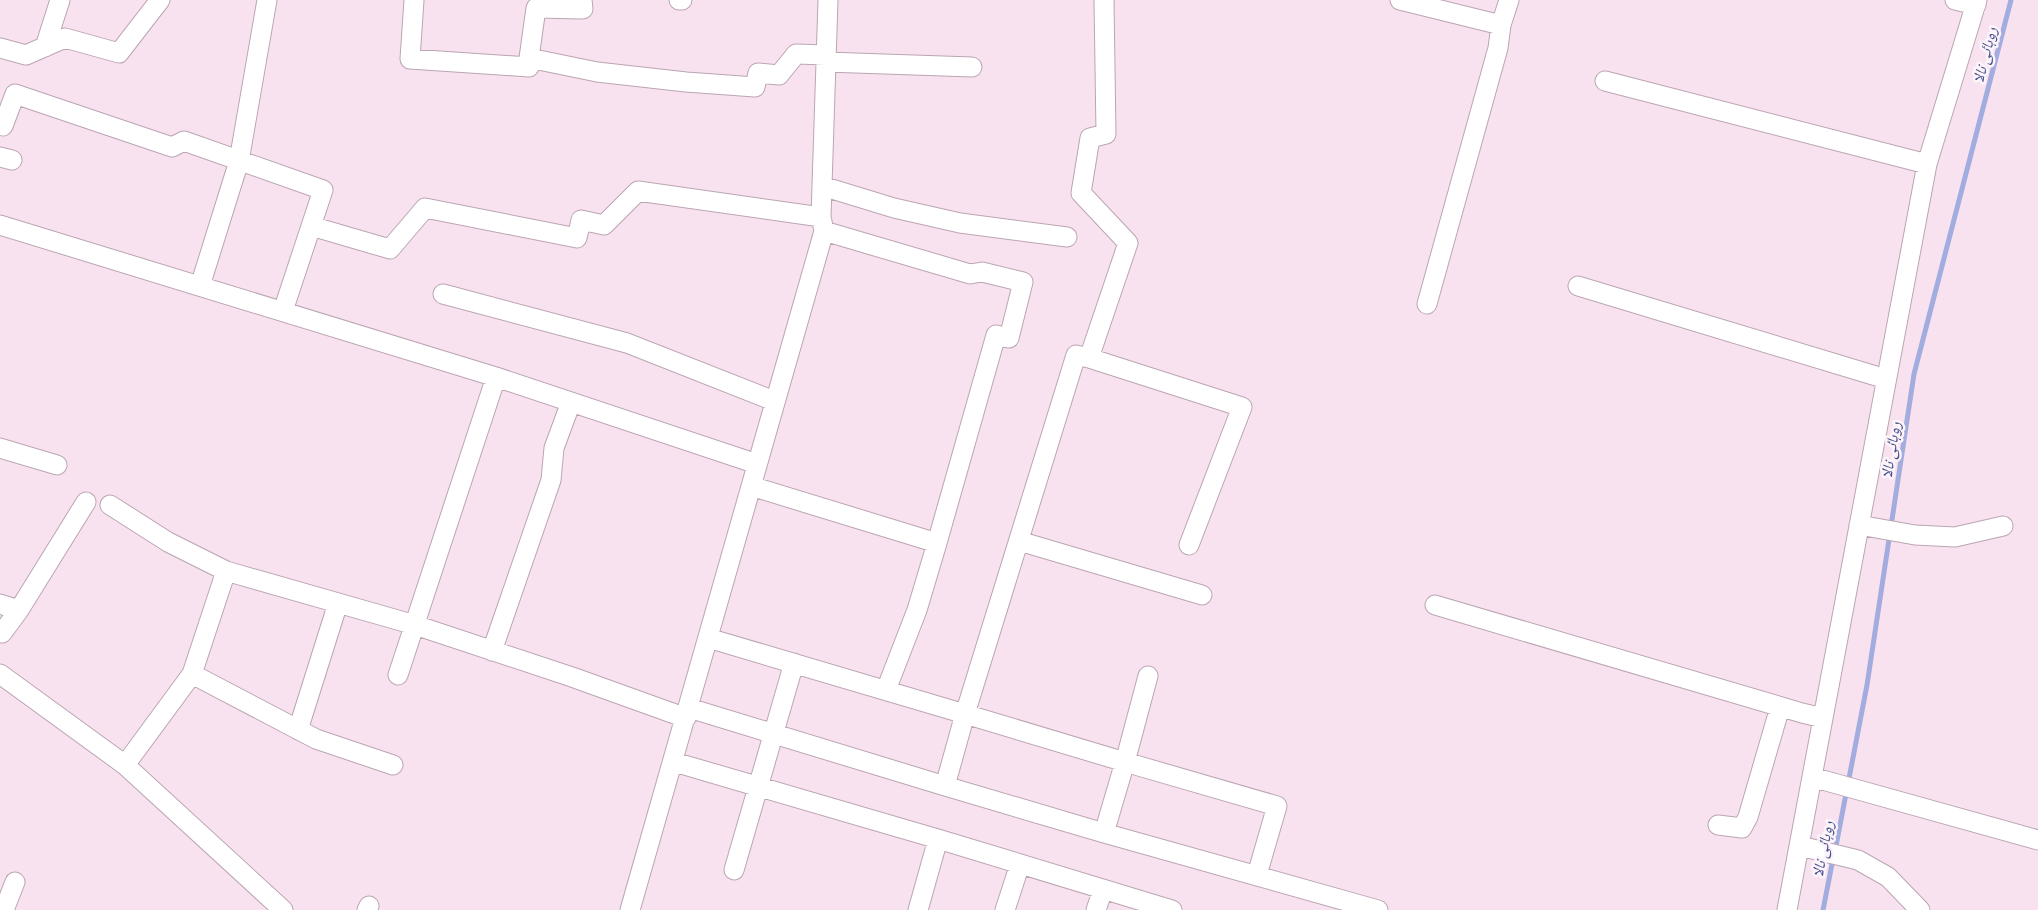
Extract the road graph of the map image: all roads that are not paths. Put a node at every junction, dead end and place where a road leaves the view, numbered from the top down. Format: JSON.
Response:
{"nodes":[{"id":1,"x":60,"y":0,"type":"edge"},
{"id":2,"x":160,"y":0,"type":"edge"},
{"id":3,"x":267,"y":0,"type":"edge"},
{"id":4,"x":414,"y":0,"type":"edge"},
{"id":5,"x":582,"y":0,"type":"edge"},
{"id":6,"x":828,"y":0,"type":"edge"},
{"id":7,"x":1104,"y":0,"type":"edge"},
{"id":8,"x":1400,"y":0,"type":"edge"},
{"id":9,"x":1509,"y":0,"type":"edge"},
{"id":10,"x":1956,"y":0,"type":"edge"},
{"id":11,"x":1977,"y":3,"type":"edge"},
{"id":12,"x":1501,"y":25,"type":"junction"},
{"id":13,"x":45,"y":47,"type":"junction"},
{"id":14,"x":2,"y":49,"type":"edge"},
{"id":15,"x":529,"y":58,"type":"junction"},
{"id":16,"x":826,"y":58,"type":"junction"},
{"id":17,"x":972,"y":67,"type":"dead end"},
{"id":18,"x":1605,"y":81,"type":"dead end"},
{"id":19,"x":3,"y":126,"type":"dead end"},
{"id":20,"x":239,"y":160,"type":"junction"},
{"id":21,"x":1927,"y":164,"type":"junction"},
{"id":22,"x":822,"y":186,"type":"junction"},
{"id":23,"x":823,"y":224,"type":"junction"},
{"id":24,"x":0,"y":225,"type":"edge"},
{"id":25,"x":311,"y":226,"type":"junction"},
{"id":26,"x":1067,"y":237,"type":"dead end"},
{"id":27,"x":200,"y":286,"type":"junction"},
{"id":28,"x":1578,"y":286,"type":"dead end"},
{"id":29,"x":443,"y":294,"type":"dead end"},
{"id":30,"x":1427,"y":304,"type":"dead end"},
{"id":31,"x":283,"y":312,"type":"junction"},
{"id":32,"x":1089,"y":358,"type":"junction"},
{"id":33,"x":496,"y":377,"type":"junction"},
{"id":34,"x":1886,"y":379,"type":"junction"},
{"id":35,"x":774,"y":401,"type":"junction"},
{"id":36,"x":570,"y":402,"type":"junction"},
{"id":37,"x":0,"y":448,"type":"edge"},
{"id":38,"x":757,"y":464,"type":"junction"},
{"id":39,"x":57,"y":465,"type":"dead end"},
{"id":40,"x":751,"y":486,"type":"junction"},
{"id":41,"x":86,"y":502,"type":"dead end"},
{"id":42,"x":110,"y":505,"type":"dead end"},
{"id":43,"x":1864,"y":526,"type":"junction"},
{"id":44,"x":2003,"y":526,"type":"dead end"},
{"id":45,"x":1019,"y":541,"type":"junction"},
{"id":46,"x":937,"y":543,"type":"junction"},
{"id":47,"x":1190,"y":545,"type":"dead end"},
{"id":48,"x":226,"y":571,"type":"junction"},
{"id":49,"x":1202,"y":596,"type":"dead end"},
{"id":50,"x":338,"y":603,"type":"junction"},
{"id":51,"x":0,"y":604,"type":"edge"},
{"id":52,"x":1435,"y":604,"type":"dead end"},
{"id":53,"x":19,"y":610,"type":"junction"},
{"id":54,"x":414,"y":625,"type":"junction"},
{"id":55,"x":0,"y":632,"type":"edge"},
{"id":56,"x":708,"y":638,"type":"junction"},
{"id":57,"x":492,"y":651,"type":"junction"},
{"id":58,"x":794,"y":663,"type":"junction"},
{"id":59,"x":0,"y":674,"type":"edge"},
{"id":60,"x":192,"y":674,"type":"junction"},
{"id":61,"x":398,"y":675,"type":"dead end"},
{"id":62,"x":1148,"y":676,"type":"dead end"},
{"id":63,"x":886,"y":690,"type":"junction"},
{"id":64,"x":1780,"y":707,"type":"junction"},
{"id":65,"x":688,"y":713,"type":"junction"},
{"id":66,"x":965,"y":714,"type":"junction"},
{"id":67,"x":1823,"y":718,"type":"junction"},
{"id":68,"x":298,"y":730,"type":"junction"},
{"id":69,"x":773,"y":734,"type":"junction"},
{"id":70,"x":674,"y":762,"type":"junction"},
{"id":71,"x":1124,"y":762,"type":"junction"},
{"id":72,"x":125,"y":765,"type":"junction"},
{"id":73,"x":393,"y":765,"type":"dead end"},
{"id":74,"x":1816,"y":778,"type":"junction"},
{"id":75,"x":758,"y":786,"type":"junction"},
{"id":76,"x":945,"y":786,"type":"junction"},
{"id":77,"x":1718,"y":825,"type":"dead end"},
{"id":78,"x":1104,"y":833,"type":"junction"},
{"id":79,"x":938,"y":839,"type":"junction"},
{"id":80,"x":2038,"y":840,"type":"edge"},
{"id":81,"x":1808,"y":847,"type":"junction"},
{"id":82,"x":1020,"y":864,"type":"junction"},
{"id":83,"x":734,"y":870,"type":"dead end"},
{"id":84,"x":1257,"y":875,"type":"junction"},
{"id":85,"x":16,"y":882,"type":"dead end"},
{"id":86,"x":1103,"y":889,"type":"junction"},
{"id":87,"x":1329,"y":903,"type":"edge"},
{"id":88,"x":4,"y":910,"type":"edge"},
{"id":89,"x":283,"y":910,"type":"edge"},
{"id":90,"x":630,"y":910,"type":"edge"},
{"id":91,"x":918,"y":910,"type":"edge"},
{"id":92,"x":1005,"y":910,"type":"edge"},
{"id":93,"x":1096,"y":910,"type":"edge"},
{"id":94,"x":1172,"y":910,"type":"edge"},
{"id":95,"x":1378,"y":910,"type":"edge"},
{"id":96,"x":1787,"y":910,"type":"edge"},
{"id":97,"x":1920,"y":910,"type":"edge"}],
"edges":[{"from":1,"to":13,"type":"street"},
{"from":2,"to":13,"type":"street"},
{"from":3,"to":20,"type":"street"},
{"from":4,"to":15,"type":"street"},
{"from":5,"to":15,"type":"street"},
{"from":6,"to":16,"type":"street"},
{"from":7,"to":32,"type":"street"},
{"from":8,"to":12,"type":"street"},
{"from":9,"to":12,"type":"street"},
{"from":10,"to":11,"type":"street"},
{"from":11,"to":21,"type":"street"},
{"from":12,"to":30,"type":"street"},
{"from":13,"to":14,"type":"street"},
{"from":15,"to":16,"type":"street"},
{"from":16,"to":17,"type":"street"},
{"from":16,"to":22,"type":"street"},
{"from":18,"to":21,"type":"street"},
{"from":19,"to":20,"type":"street"},
{"from":20,"to":25,"type":"street"},
{"from":20,"to":27,"type":"street"},
{"from":21,"to":34,"type":"street"},
{"from":22,"to":23,"type":"street"},
{"from":22,"to":26,"type":"street"},
{"from":23,"to":25,"type":"street"},
{"from":23,"to":35,"type":"street"},
{"from":23,"to":46,"type":"street"},
{"from":24,"to":27,"type":"street"},
{"from":25,"to":31,"type":"street"},
{"from":27,"to":31,"type":"street"},
{"from":28,"to":34,"type":"street"},
{"from":29,"to":35,"type":"street"},
{"from":31,"to":33,"type":"street"},
{"from":32,"to":45,"type":"street"},
{"from":32,"to":47,"type":"street"},
{"from":33,"to":36,"type":"street"},
{"from":33,"to":54,"type":"street"},
{"from":34,"to":43,"type":"street"},
{"from":35,"to":38,"type":"street"},
{"from":36,"to":38,"type":"street"},
{"from":36,"to":57,"type":"street"},
{"from":37,"to":39,"type":"street"},
{"from":38,"to":40,"type":"street"},
{"from":40,"to":46,"type":"street"},
{"from":40,"to":56,"type":"street"},
{"from":41,"to":53,"type":"street"},
{"from":42,"to":48,"type":"street"},
{"from":43,"to":44,"type":"street"},
{"from":43,"to":67,"type":"street"},
{"from":45,"to":49,"type":"street"},
{"from":45,"to":66,"type":"street"},
{"from":46,"to":63,"type":"street"},
{"from":48,"to":50,"type":"street"},
{"from":48,"to":60,"type":"street"},
{"from":50,"to":54,"type":"street"},
{"from":50,"to":68,"type":"street"},
{"from":51,"to":53,"type":"street"},
{"from":52,"to":64,"type":"street"},
{"from":53,"to":55,"type":"street"},
{"from":54,"to":57,"type":"street"},
{"from":54,"to":61,"type":"street"},
{"from":56,"to":58,"type":"street"},
{"from":56,"to":65,"type":"street"},
{"from":57,"to":65,"type":"street"},
{"from":58,"to":63,"type":"street"},
{"from":58,"to":69,"type":"street"},
{"from":59,"to":72,"type":"street"},
{"from":60,"to":68,"type":"street"},
{"from":60,"to":72,"type":"street"},
{"from":62,"to":71,"type":"street"},
{"from":63,"to":66,"type":"street"},
{"from":64,"to":67,"type":"street"},
{"from":64,"to":77,"type":"street"},
{"from":65,"to":69,"type":"street"},
{"from":65,"to":70,"type":"street"},
{"from":66,"to":71,"type":"street"},
{"from":66,"to":76,"type":"street"},
{"from":67,"to":74,"type":"street"},
{"from":68,"to":73,"type":"street"},
{"from":69,"to":75,"type":"street"},
{"from":69,"to":76,"type":"street"},
{"from":70,"to":75,"type":"street"},
{"from":70,"to":90,"type":"street"},
{"from":71,"to":78,"type":"street"},
{"from":71,"to":84,"type":"street"},
{"from":72,"to":89,"type":"street"},
{"from":74,"to":80,"type":"street"},
{"from":74,"to":81,"type":"street"},
{"from":75,"to":79,"type":"street"},
{"from":75,"to":83,"type":"street"},
{"from":76,"to":78,"type":"street"},
{"from":78,"to":84,"type":"street"},
{"from":79,"to":82,"type":"street"},
{"from":79,"to":91,"type":"street"},
{"from":81,"to":96,"type":"street"},
{"from":81,"to":97,"type":"street"},
{"from":82,"to":86,"type":"street"},
{"from":82,"to":92,"type":"street"},
{"from":84,"to":87,"type":"street"},
{"from":85,"to":88,"type":"street"},
{"from":86,"to":93,"type":"street"},
{"from":86,"to":94,"type":"street"},
{"from":87,"to":95,"type":"street"}]}
